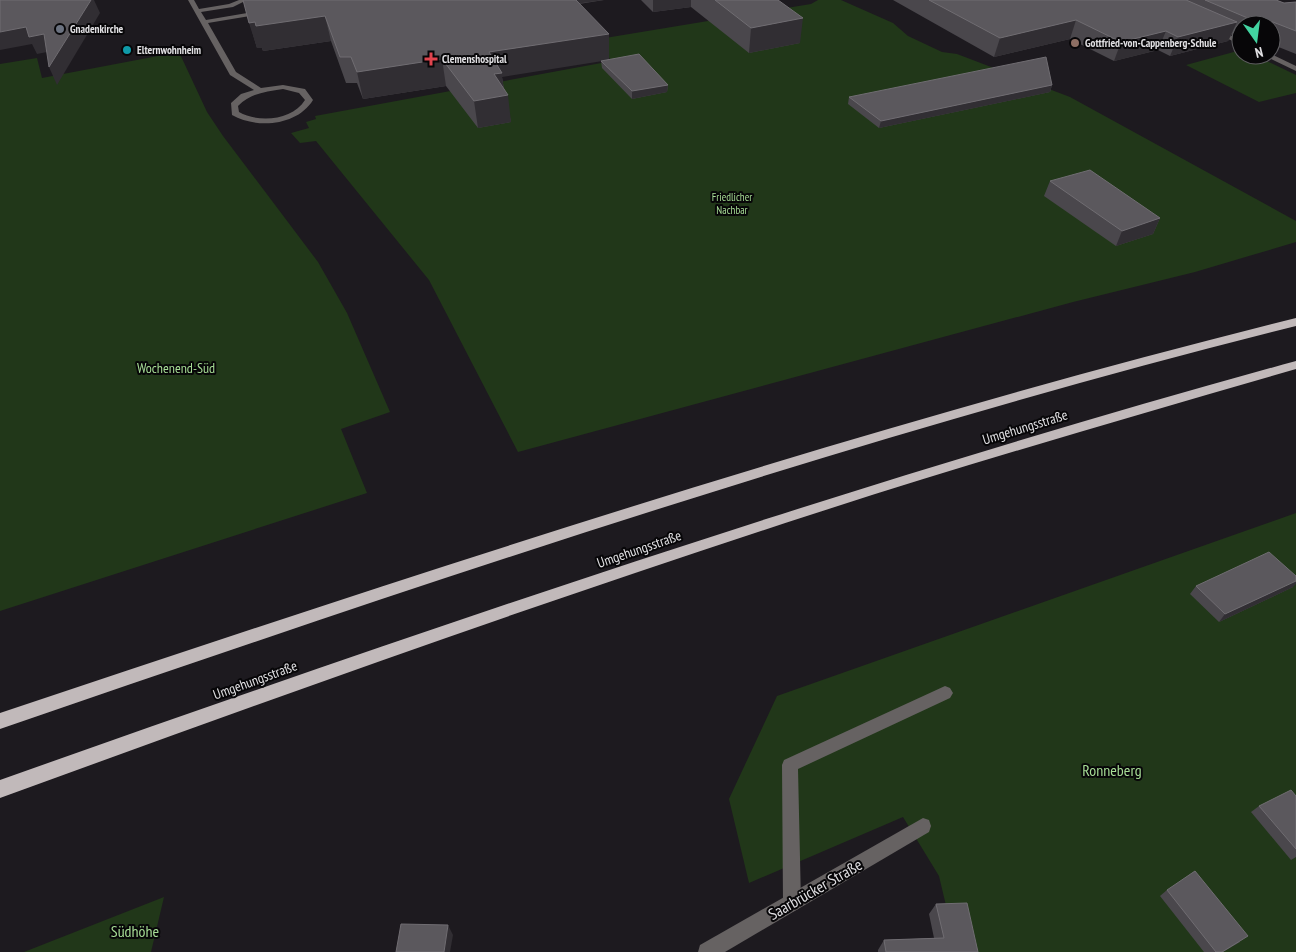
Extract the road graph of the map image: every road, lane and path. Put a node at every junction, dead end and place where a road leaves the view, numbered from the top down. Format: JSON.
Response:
{"nodes":[{"id":1,"x":191,"y":0,"type":"edge"},
{"id":2,"x":244,"y":0,"type":"edge"},
{"id":3,"x":284,"y":0,"type":"edge"},
{"id":4,"x":197,"y":11,"type":"junction"},
{"id":5,"x":203,"y":22,"type":"junction"},
{"id":6,"x":1208,"y":27,"type":"edge"},
{"id":7,"x":1231,"y":38,"type":"edge"},
{"id":8,"x":1281,"y":62,"type":"edge"},
{"id":9,"x":1296,"y":69,"type":"edge"},
{"id":10,"x":260,"y":90,"type":"junction"},
{"id":11,"x":1296,"y":322,"type":"edge"},
{"id":12,"x":1296,"y":366,"type":"edge"},
{"id":13,"x":945,"y":693,"type":"dead end"},
{"id":14,"x":0,"y":721,"type":"edge"},
{"id":15,"x":0,"y":789,"type":"edge"},
{"id":16,"x":923,"y":826,"type":"dead end"},
{"id":17,"x":792,"y":903,"type":"junction"},
{"id":18,"x":707,"y":952,"type":"edge"}],
"edges":[{"from":1,"to":4,"type":"street"},
{"from":2,"to":4,"type":"street"},
{"from":3,"to":5,"type":"street"},
{"from":4,"to":5,"type":"street"},
{"from":5,"to":10,"type":"street"},
{"from":6,"to":7,"type":"street"},
{"from":8,"to":9,"type":"street"},
{"from":10,"to":10,"type":"street"},
{"from":11,"to":14,"type":"highway"},
{"from":12,"to":15,"type":"highway","name":"Umgehungsstraße"},
{"from":13,"to":17,"type":"street"},
{"from":16,"to":17,"type":"street","name":"Saarbrücker Straße"},
{"from":17,"to":18,"type":"street","name":"Saarbrücker Straße"}]}
